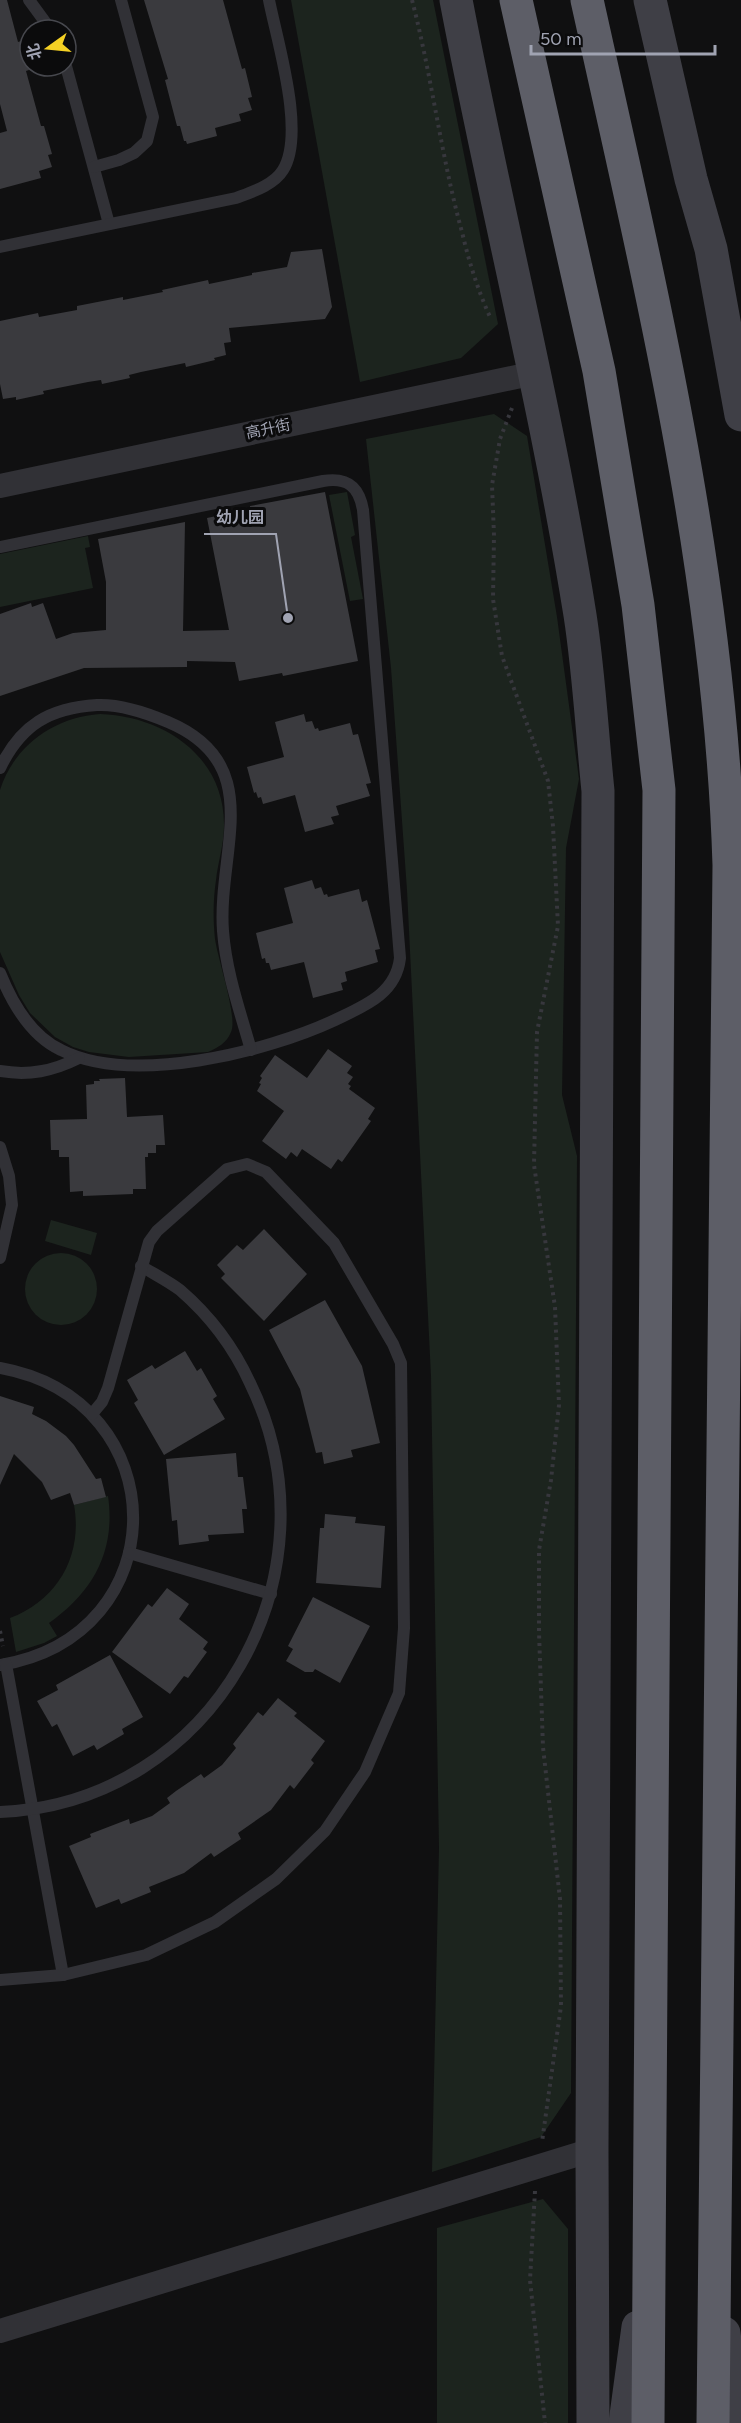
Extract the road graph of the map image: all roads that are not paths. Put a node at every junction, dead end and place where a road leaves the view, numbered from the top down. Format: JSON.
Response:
{"nodes":[{"id":1,"x":29,"y":0,"type":"edge"},
{"id":2,"x":121,"y":0,"type":"edge"},
{"id":3,"x":269,"y":0,"type":"edge"},
{"id":4,"x":456,"y":0,"type":"edge"},
{"id":5,"x":587,"y":0,"type":"edge"},
{"id":6,"x":650,"y":0,"type":"edge"},
{"id":7,"x":516,"y":1,"type":"edge"},
{"id":8,"x":42,"y":18,"type":"edge"},
{"id":9,"x":69,"y":78,"type":"edge"},
{"id":10,"x":94,"y":167,"type":"junction"},
{"id":11,"x":109,"y":224,"type":"junction"},
{"id":12,"x":0,"y":247,"type":"edge"},
{"id":13,"x":525,"y":375,"type":"junction"},
{"id":14,"x":741,"y":415,"type":"edge"},
{"id":15,"x":0,"y":486,"type":"edge"},
{"id":16,"x":0,"y":547,"type":"edge"},
{"id":17,"x":0,"y":768,"type":"edge"},
{"id":18,"x":741,"y":775,"type":"edge"},
{"id":19,"x":729,"y":865,"type":"junction"},
{"id":20,"x":0,"y":973,"type":"edge"},
{"id":21,"x":251,"y":1050,"type":"junction"},
{"id":22,"x":79,"y":1058,"type":"junction"},
{"id":23,"x":0,"y":1071,"type":"edge"},
{"id":24,"x":0,"y":1147,"type":"edge"},
{"id":25,"x":4,"y":1220,"type":"edge"},
{"id":26,"x":0,"y":1258,"type":"edge"},
{"id":27,"x":141,"y":1266,"type":"junction"},
{"id":28,"x":0,"y":1368,"type":"edge"},
{"id":29,"x":92,"y":1414,"type":"junction"},
{"id":30,"x":129,"y":1553,"type":"junction"},
{"id":31,"x":271,"y":1594,"type":"junction"},
{"id":32,"x":3,"y":1665,"type":"edge"},
{"id":33,"x":34,"y":1809,"type":"junction"},
{"id":34,"x":0,"y":1812,"type":"edge"},
{"id":35,"x":63,"y":1975,"type":"junction"},
{"id":36,"x":0,"y":1980,"type":"edge"},
{"id":37,"x":592,"y":2150,"type":"junction"},
{"id":38,"x":647,"y":2250,"type":"junction"},
{"id":39,"x":714,"y":2252,"type":"junction"},
{"id":40,"x":0,"y":2331,"type":"edge"},
{"id":41,"x":593,"y":2423,"type":"edge"},
{"id":42,"x":625,"y":2423,"type":"edge"},
{"id":43,"x":648,"y":2423,"type":"edge"},
{"id":44,"x":713,"y":2423,"type":"edge"},
{"id":45,"x":736,"y":2423,"type":"edge"}],
"edges":[{"from":1,"to":8,"type":"lane"},
{"from":2,"to":10,"type":"lane"},
{"from":3,"to":11,"type":"lane"},
{"from":4,"to":13,"type":"street"},
{"from":5,"to":19,"type":"highway"},
{"from":6,"to":14,"type":"street"},
{"from":7,"to":38,"type":"highway"},
{"from":9,"to":10,"type":"lane"},
{"from":10,"to":11,"type":"lane"},
{"from":11,"to":12,"type":"lane"},
{"from":13,"to":15,"type":"street","name":"高升街"},
{"from":13,"to":37,"type":"street"},
{"from":16,"to":21,"type":"lane"},
{"from":17,"to":21,"type":"lane"},
{"from":18,"to":19,"type":"street"},
{"from":19,"to":39,"type":"highway"},
{"from":20,"to":22,"type":"lane"},
{"from":21,"to":22,"type":"lane"},
{"from":22,"to":23,"type":"lane"},
{"from":24,"to":25,"type":"lane"},
{"from":25,"to":26,"type":"lane"},
{"from":27,"to":29,"type":"lane"},
{"from":27,"to":31,"type":"lane"},
{"from":27,"to":35,"type":"lane"},
{"from":28,"to":29,"type":"lane"},
{"from":29,"to":30,"type":"lane"},
{"from":30,"to":31,"type":"lane"},
{"from":30,"to":32,"type":"lane"},
{"from":31,"to":33,"type":"lane"},
{"from":32,"to":33,"type":"lane"},
{"from":33,"to":34,"type":"lane"},
{"from":33,"to":35,"type":"lane"},
{"from":35,"to":36,"type":"lane"},
{"from":37,"to":40,"type":"street"},
{"from":37,"to":41,"type":"street"},
{"from":38,"to":42,"type":"street"},
{"from":38,"to":43,"type":"highway"},
{"from":39,"to":44,"type":"highway"},
{"from":39,"to":45,"type":"street"}]}
